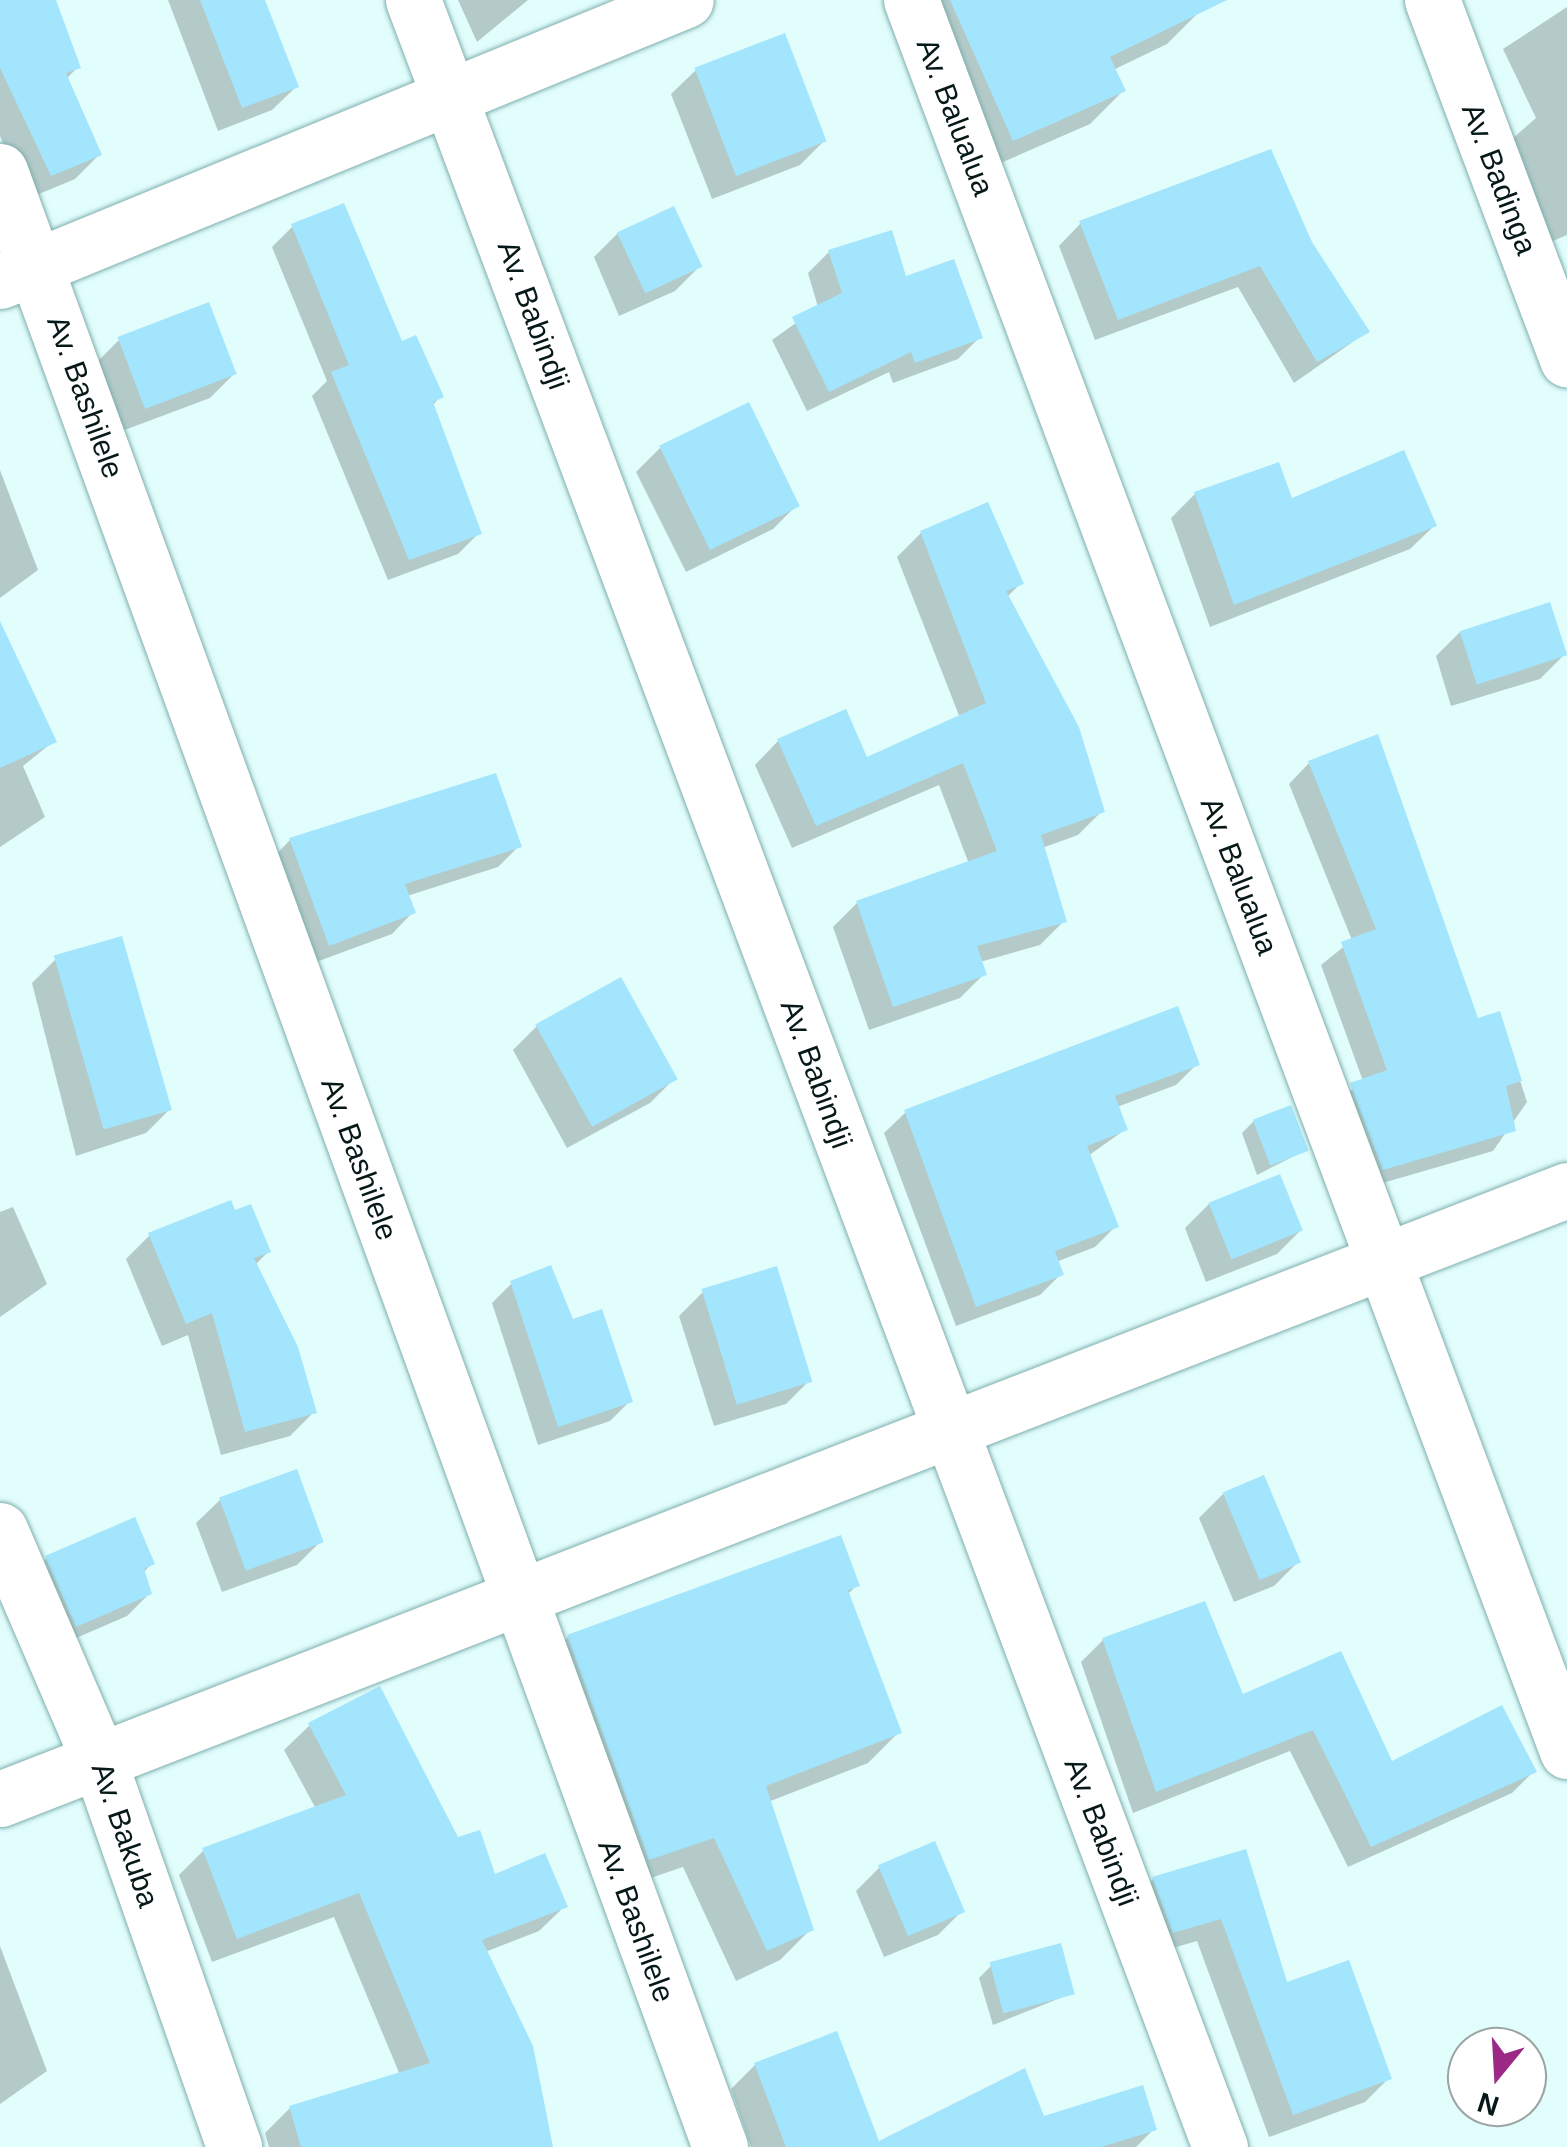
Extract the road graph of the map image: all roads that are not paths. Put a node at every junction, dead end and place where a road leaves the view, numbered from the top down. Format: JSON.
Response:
{"nodes":[{"id":1,"x":413,"y":0,"type":"edge"},
{"id":2,"x":686,"y":0,"type":"edge"},
{"id":3,"x":911,"y":0,"type":"edge"},
{"id":4,"x":1432,"y":0,"type":"edge"},
{"id":5,"x":451,"y":96,"type":"junction"},
{"id":6,"x":0,"y":171,"type":"edge"},
{"id":7,"x":19,"y":273,"type":"edge"},
{"id":8,"x":1567,"y":359,"type":"edge"},
{"id":9,"x":1567,"y":1190,"type":"edge"},
{"id":10,"x":1386,"y":1266,"type":"junction"},
{"id":11,"x":948,"y":1428,"type":"junction"},
{"id":12,"x":0,"y":1530,"type":"edge"},
{"id":13,"x":514,"y":1594,"type":"junction"},
{"id":14,"x":1567,"y":1752,"type":"edge"},
{"id":15,"x":98,"y":1758,"type":"junction"},
{"id":16,"x":0,"y":1798,"type":"edge"},
{"id":17,"x":234,"y":2147,"type":"edge"},
{"id":18,"x":720,"y":2147,"type":"edge"},
{"id":19,"x":1220,"y":2147,"type":"edge"}],
"edges":[{"from":1,"to":5,"type":"street","name":"Av. Babindji"},
{"from":2,"to":5,"type":"street"},
{"from":3,"to":10,"type":"street","name":"Av. Balualua"},
{"from":4,"to":8,"type":"street","name":"Av. Badinga"},
{"from":5,"to":7,"type":"street"},
{"from":5,"to":11,"type":"street","name":"Av. Babindji"},
{"from":6,"to":7,"type":"street","name":"Av. Bashilele"},
{"from":7,"to":13,"type":"street","name":"Av. Bashilele"},
{"from":9,"to":10,"type":"street"},
{"from":10,"to":11,"type":"street"},
{"from":10,"to":14,"type":"street","name":"Av. Balualua"},
{"from":11,"to":13,"type":"street"},
{"from":11,"to":19,"type":"street","name":"Av. Babindji"},
{"from":12,"to":15,"type":"street","name":"Av. Bakuba"},
{"from":13,"to":15,"type":"street"},
{"from":13,"to":18,"type":"street","name":"Av. Bashilele"},
{"from":15,"to":16,"type":"street"},
{"from":15,"to":17,"type":"street","name":"Av. Bakuba"}]}
